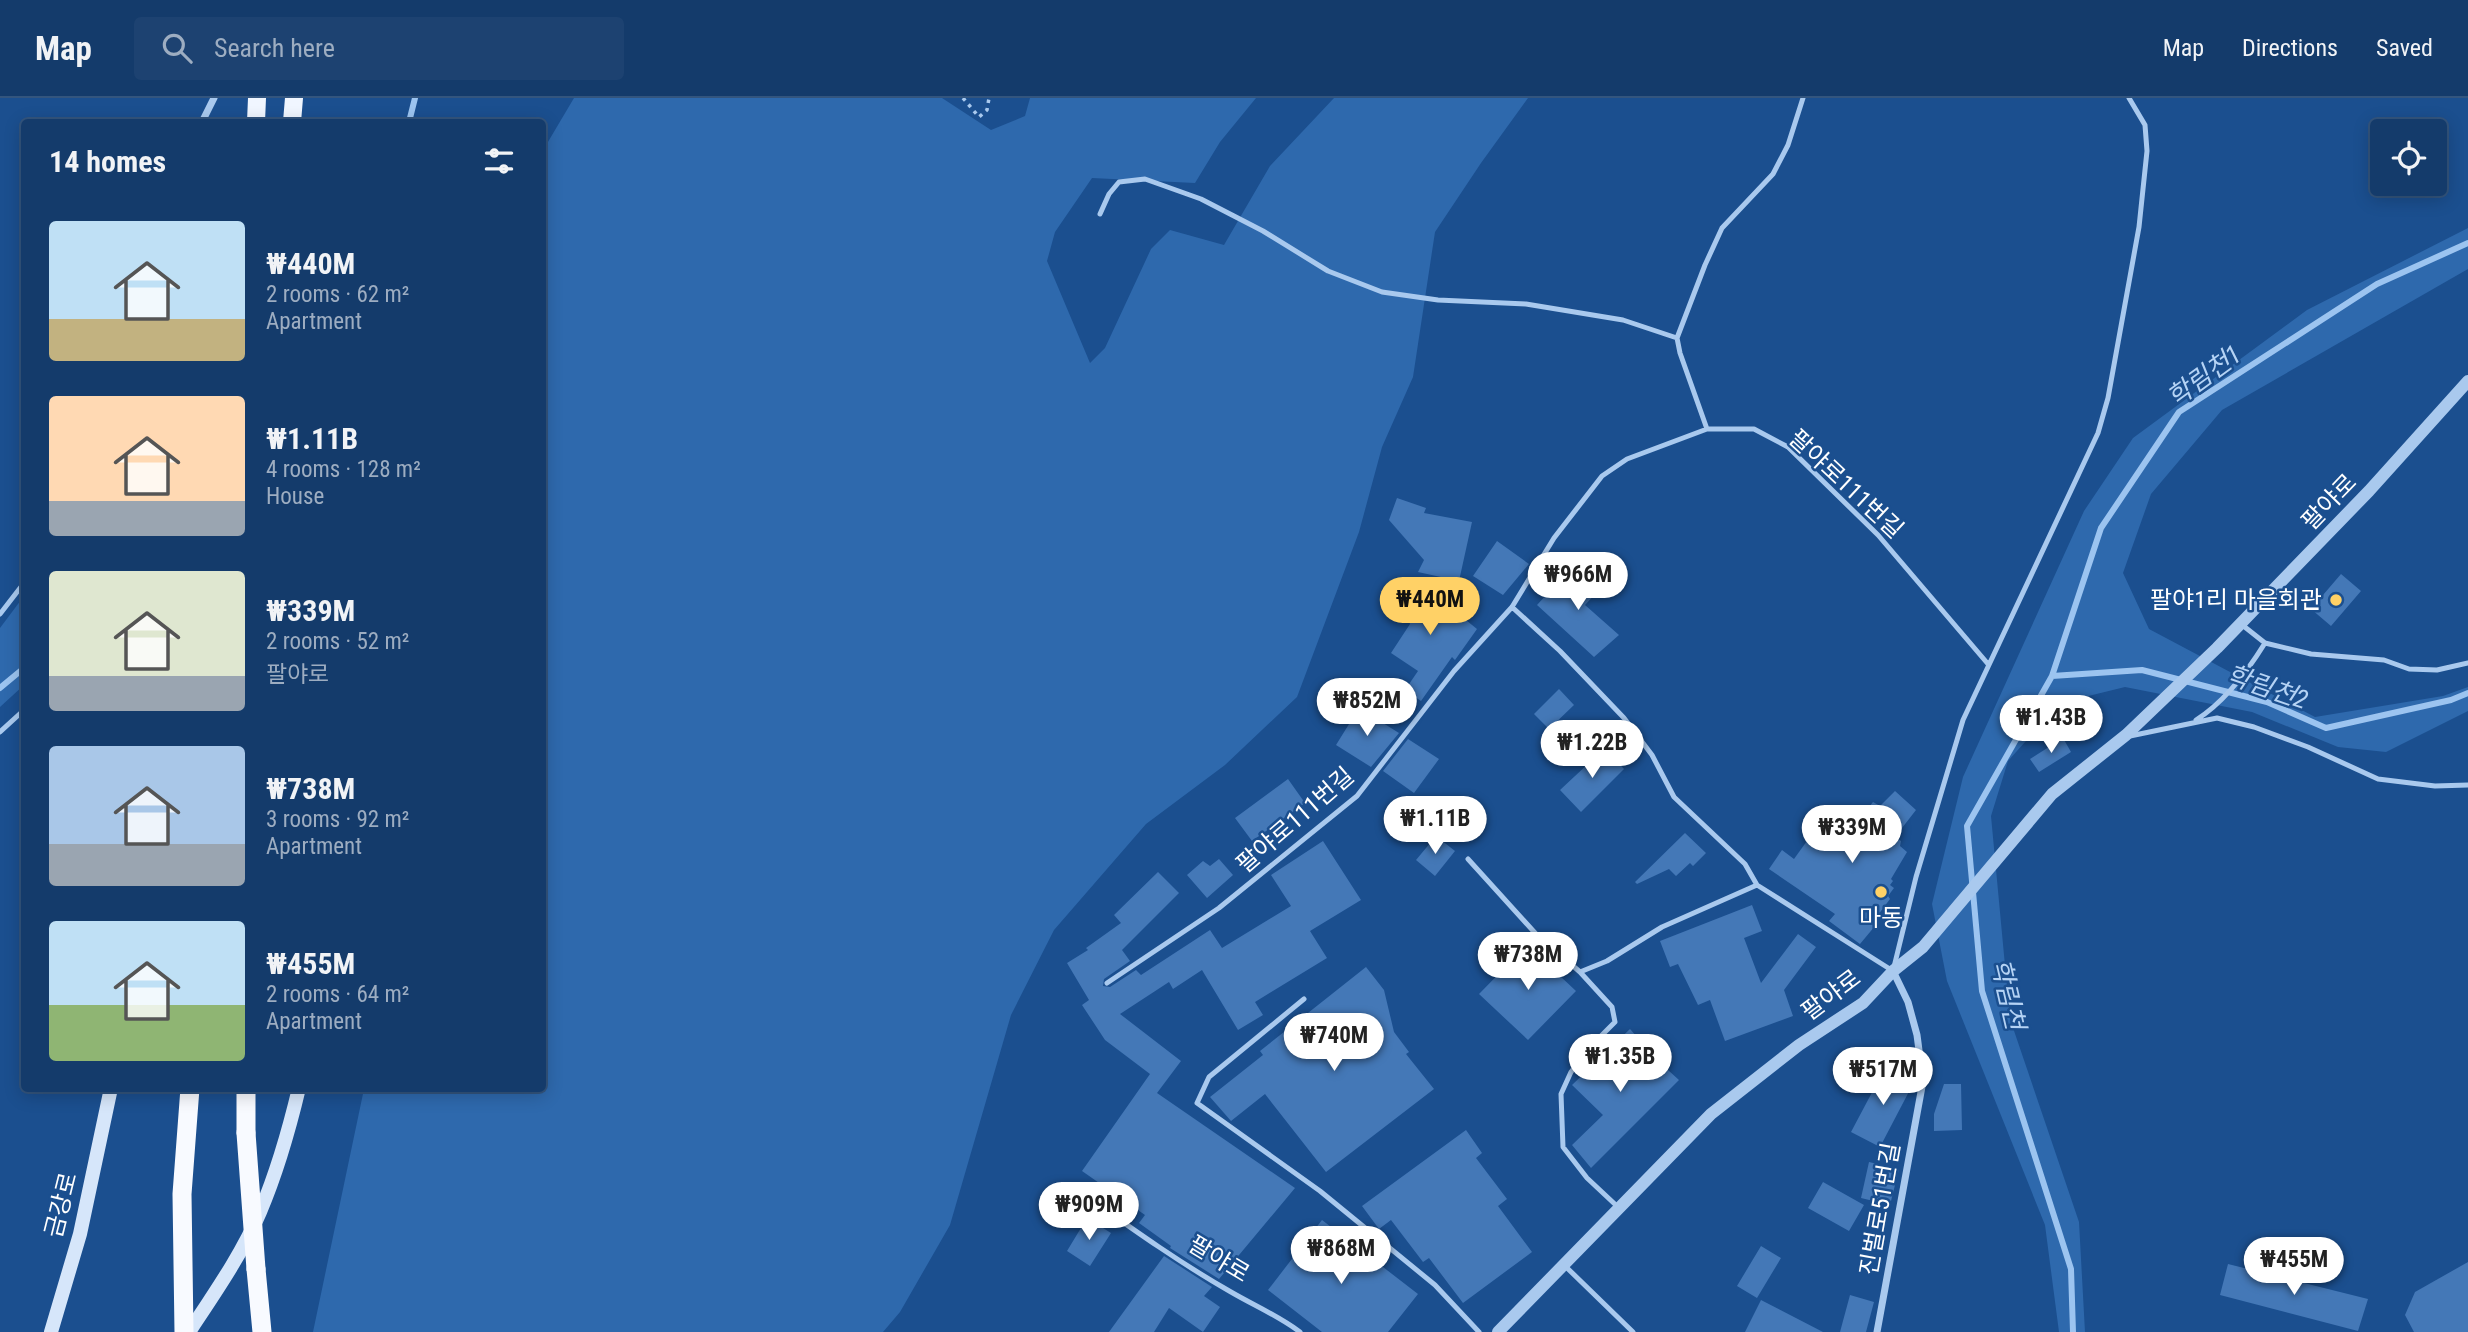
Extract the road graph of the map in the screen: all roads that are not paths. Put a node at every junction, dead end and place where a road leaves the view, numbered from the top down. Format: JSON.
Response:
{"nodes":[{"id":1,"x":214,"y":98,"type":"edge"},
{"id":2,"x":257,"y":98,"type":"edge"},
{"id":3,"x":294,"y":98,"type":"edge"},
{"id":4,"x":1803,"y":98,"type":"edge"},
{"id":5,"x":2129,"y":98,"type":"edge"},
{"id":6,"x":204,"y":119,"type":"edge"},
{"id":7,"x":256,"y":119,"type":"edge"},
{"id":8,"x":292,"y":119,"type":"edge"},
{"id":9,"x":1100,"y":214,"type":"dead end"},
{"id":10,"x":1677,"y":338,"type":"junction"},
{"id":11,"x":2468,"y":381,"type":"edge"},
{"id":12,"x":1707,"y":429,"type":"junction"},
{"id":13,"x":21,"y":587,"type":"edge"},
{"id":14,"x":1512,"y":607,"type":"junction"},
{"id":15,"x":0,"y":614,"type":"edge"},
{"id":16,"x":2241,"y":624,"type":"junction"},
{"id":17,"x":2265,"y":643,"type":"junction"},
{"id":18,"x":2468,"y":663,"type":"edge"},
{"id":19,"x":1988,"y":664,"type":"junction"},
{"id":20,"x":21,"y":713,"type":"edge"},
{"id":21,"x":2190,"y":723,"type":"junction"},
{"id":22,"x":0,"y":732,"type":"edge"},
{"id":23,"x":2124,"y":737,"type":"junction"},
{"id":24,"x":2468,"y":785,"type":"edge"},
{"id":25,"x":1468,"y":859,"type":"dead end"},
{"id":26,"x":1757,"y":885,"type":"junction"},
{"id":27,"x":1893,"y":971,"type":"junction"},
{"id":28,"x":1580,"y":972,"type":"junction"},
{"id":29,"x":1107,"y":983,"type":"dead end"},
{"id":30,"x":1304,"y":999,"type":"dead end"},
{"id":31,"x":110,"y":1092,"type":"edge"},
{"id":32,"x":190,"y":1092,"type":"edge"},
{"id":33,"x":246,"y":1092,"type":"edge"},
{"id":34,"x":298,"y":1092,"type":"edge"},
{"id":35,"x":1083,"y":1194,"type":"dead end"},
{"id":36,"x":1619,"y":1208,"type":"junction"},
{"id":37,"x":1563,"y":1265,"type":"junction"},
{"id":38,"x":51,"y":1332,"type":"edge"},
{"id":39,"x":186,"y":1332,"type":"edge"},
{"id":40,"x":262,"y":1332,"type":"edge"},
{"id":41,"x":1300,"y":1332,"type":"edge"},
{"id":42,"x":1479,"y":1332,"type":"edge"},
{"id":43,"x":1498,"y":1332,"type":"edge"},
{"id":44,"x":1633,"y":1332,"type":"edge"},
{"id":45,"x":1878,"y":1332,"type":"edge"}],
"edges":[{"from":1,"to":6,"type":"street"},
{"from":2,"to":7,"type":"main road"},
{"from":3,"to":8,"type":"main road"},
{"from":4,"to":10,"type":"lane"},
{"from":5,"to":19,"type":"lane"},
{"from":9,"to":10,"type":"lane"},
{"from":10,"to":12,"type":"lane"},
{"from":11,"to":16,"type":"street","name":"팔야로"},
{"from":12,"to":14,"type":"lane","name":"팔야로111번길"},
{"from":12,"to":19,"type":"lane","name":"팔야로111번길"},
{"from":13,"to":15,"type":"lane"},
{"from":14,"to":26,"type":"lane","name":"팔야로"},
{"from":14,"to":29,"type":"lane","name":"팔야로111번길"},
{"from":16,"to":17,"type":"lane"},
{"from":16,"to":23,"type":"street","name":"팔야로"},
{"from":17,"to":18,"type":"lane"},
{"from":17,"to":21,"type":"lane"},
{"from":19,"to":27,"type":"lane"},
{"from":20,"to":22,"type":"lane"},
{"from":21,"to":23,"type":"lane"},
{"from":21,"to":24,"type":"lane"},
{"from":23,"to":27,"type":"street","name":"팔야로"},
{"from":25,"to":28,"type":"lane"},
{"from":26,"to":27,"type":"lane","name":"팔야로"},
{"from":26,"to":28,"type":"lane"},
{"from":27,"to":36,"type":"street","name":"팔야로"},
{"from":27,"to":45,"type":"street","name":"진벌로51번길"},
{"from":28,"to":36,"type":"lane"},
{"from":30,"to":42,"type":"lane"},
{"from":31,"to":38,"type":"main road","name":"금강로"},
{"from":32,"to":39,"type":"highway"},
{"from":33,"to":40,"type":"highway","bridge":true},
{"from":34,"to":39,"type":"main road"},
{"from":35,"to":41,"type":"lane","name":"팔야로"},
{"from":36,"to":37,"type":"street","name":"팔야로"},
{"from":37,"to":43,"type":"street","name":"팔야로"},
{"from":37,"to":44,"type":"lane"}]}
